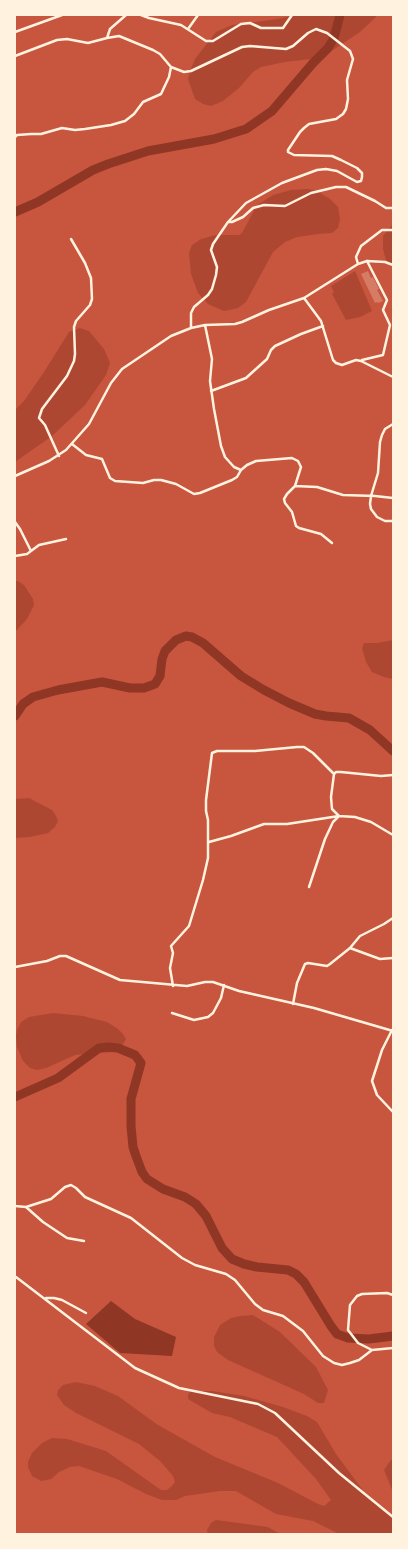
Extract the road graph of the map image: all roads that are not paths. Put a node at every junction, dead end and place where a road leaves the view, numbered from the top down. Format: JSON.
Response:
{"nodes":[{"id":1,"x":62,"y":15,"type":"edge"},
{"id":2,"x":126,"y":15,"type":"edge"},
{"id":3,"x":141,"y":15,"type":"edge"},
{"id":4,"x":198,"y":15,"type":"edge"},
{"id":5,"x":292,"y":15,"type":"edge"},
{"id":6,"x":188,"y":29,"type":"junction"},
{"id":7,"x":15,"y":32,"type":"edge"},
{"id":8,"x":107,"y":38,"type":"junction"},
{"id":9,"x":15,"y":56,"type":"edge"},
{"id":10,"x":171,"y":67,"type":"junction"},
{"id":11,"x":15,"y":137,"type":"edge"},
{"id":12,"x":393,"y":208,"type":"edge"},
{"id":13,"x":228,"y":222,"type":"junction"},
{"id":14,"x":393,"y":230,"type":"edge"},
{"id":15,"x":70,"y":239,"type":"dead end"},
{"id":16,"x":368,"y":261,"type":"junction"},
{"id":17,"x":358,"y":264,"type":"junction"},
{"id":18,"x":393,"y":265,"type":"edge"},
{"id":19,"x":304,"y":298,"type":"junction"},
{"id":20,"x":205,"y":325,"type":"junction"},
{"id":21,"x":323,"y":326,"type":"junction"},
{"id":22,"x":191,"y":328,"type":"junction"},
{"id":23,"x":361,"y":361,"type":"junction"},
{"id":24,"x":393,"y":377,"type":"edge"},
{"id":25,"x":211,"y":391,"type":"junction"},
{"id":26,"x":393,"y":424,"type":"edge"},
{"id":27,"x":72,"y":444,"type":"junction"},
{"id":28,"x":59,"y":456,"type":"junction"},
{"id":29,"x":241,"y":470,"type":"junction"},
{"id":30,"x":15,"y":476,"type":"edge"},
{"id":31,"x":295,"y":486,"type":"junction"},
{"id":32,"x":371,"y":496,"type":"junction"},
{"id":33,"x":393,"y":498,"type":"edge"},
{"id":34,"x":393,"y":521,"type":"edge"},
{"id":35,"x":15,"y":522,"type":"edge"},
{"id":36,"x":66,"y":539,"type":"dead end"},
{"id":37,"x":332,"y":543,"type":"dead end"},
{"id":38,"x":31,"y":551,"type":"junction"},
{"id":39,"x":15,"y":556,"type":"edge"},
{"id":40,"x":334,"y":774,"type":"junction"},
{"id":41,"x":393,"y":775,"type":"edge"},
{"id":42,"x":339,"y":816,"type":"junction"},
{"id":43,"x":393,"y":835,"type":"edge"},
{"id":44,"x":209,"y":842,"type":"junction"},
{"id":45,"x":309,"y":887,"type":"dead end"},
{"id":46,"x":393,"y":918,"type":"edge"},
{"id":47,"x":350,"y":948,"type":"junction"},
{"id":48,"x":393,"y":958,"type":"edge"},
{"id":49,"x":15,"y":966,"type":"edge"},
{"id":50,"x":224,"y":985,"type":"junction"},
{"id":51,"x":173,"y":986,"type":"junction"},
{"id":52,"x":293,"y":1004,"type":"junction"},
{"id":53,"x":172,"y":1013,"type":"dead end"},
{"id":54,"x":392,"y":1031,"type":"edge"},
{"id":55,"x":393,"y":1112,"type":"edge"},
{"id":56,"x":15,"y":1206,"type":"edge"},
{"id":57,"x":26,"y":1207,"type":"junction"},
{"id":58,"x":84,"y":1241,"type":"dead end"},
{"id":59,"x":16,"y":1277,"type":"edge"},
{"id":60,"x":393,"y":1295,"type":"edge"},
{"id":61,"x":44,"y":1298,"type":"junction"},
{"id":62,"x":86,"y":1313,"type":"dead end"},
{"id":63,"x":393,"y":1348,"type":"edge"},
{"id":64,"x":372,"y":1350,"type":"junction"},
{"id":65,"x":393,"y":1517,"type":"edge"}],
"edges":[{"from":1,"to":7,"type":"street"},
{"from":2,"to":8,"type":"street"},
{"from":3,"to":6,"type":"street"},
{"from":4,"to":6,"type":"street"},
{"from":5,"to":6,"type":"street"},
{"from":8,"to":9,"type":"street"},
{"from":8,"to":10,"type":"street"},
{"from":10,"to":11,"type":"street"},
{"from":10,"to":13,"type":"street"},
{"from":12,"to":13,"type":"street"},
{"from":13,"to":22,"type":"street"},
{"from":14,"to":17,"type":"street"},
{"from":15,"to":28,"type":"street"},
{"from":16,"to":17,"type":"street"},
{"from":16,"to":18,"type":"street"},
{"from":16,"to":23,"type":"street"},
{"from":17,"to":19,"type":"street"},
{"from":19,"to":20,"type":"street"},
{"from":19,"to":21,"type":"street"},
{"from":20,"to":22,"type":"street"},
{"from":20,"to":25,"type":"street"},
{"from":21,"to":23,"type":"street"},
{"from":21,"to":25,"type":"street"},
{"from":22,"to":27,"type":"street"},
{"from":23,"to":24,"type":"street"},
{"from":25,"to":29,"type":"street"},
{"from":26,"to":32,"type":"street"},
{"from":27,"to":28,"type":"street"},
{"from":27,"to":29,"type":"street"},
{"from":28,"to":30,"type":"street"},
{"from":29,"to":31,"type":"street"},
{"from":31,"to":32,"type":"street"},
{"from":31,"to":37,"type":"street"},
{"from":32,"to":33,"type":"street"},
{"from":32,"to":34,"type":"street"},
{"from":35,"to":38,"type":"street"},
{"from":36,"to":38,"type":"street"},
{"from":38,"to":39,"type":"street"},
{"from":40,"to":41,"type":"street"},
{"from":40,"to":42,"type":"street"},
{"from":40,"to":44,"type":"street"},
{"from":42,"to":43,"type":"street"},
{"from":42,"to":44,"type":"street"},
{"from":42,"to":45,"type":"street"},
{"from":44,"to":51,"type":"street"},
{"from":46,"to":47,"type":"street"},
{"from":47,"to":48,"type":"street"},
{"from":47,"to":52,"type":"street"},
{"from":49,"to":51,"type":"street"},
{"from":50,"to":51,"type":"street"},
{"from":50,"to":52,"type":"street"},
{"from":50,"to":53,"type":"street"},
{"from":52,"to":54,"type":"street"},
{"from":54,"to":55,"type":"street"},
{"from":56,"to":57,"type":"street"},
{"from":57,"to":58,"type":"street"},
{"from":57,"to":64,"type":"street"},
{"from":59,"to":61,"type":"street"},
{"from":60,"to":64,"type":"street"},
{"from":61,"to":62,"type":"street"},
{"from":61,"to":65,"type":"street"},
{"from":63,"to":64,"type":"street"}]}
